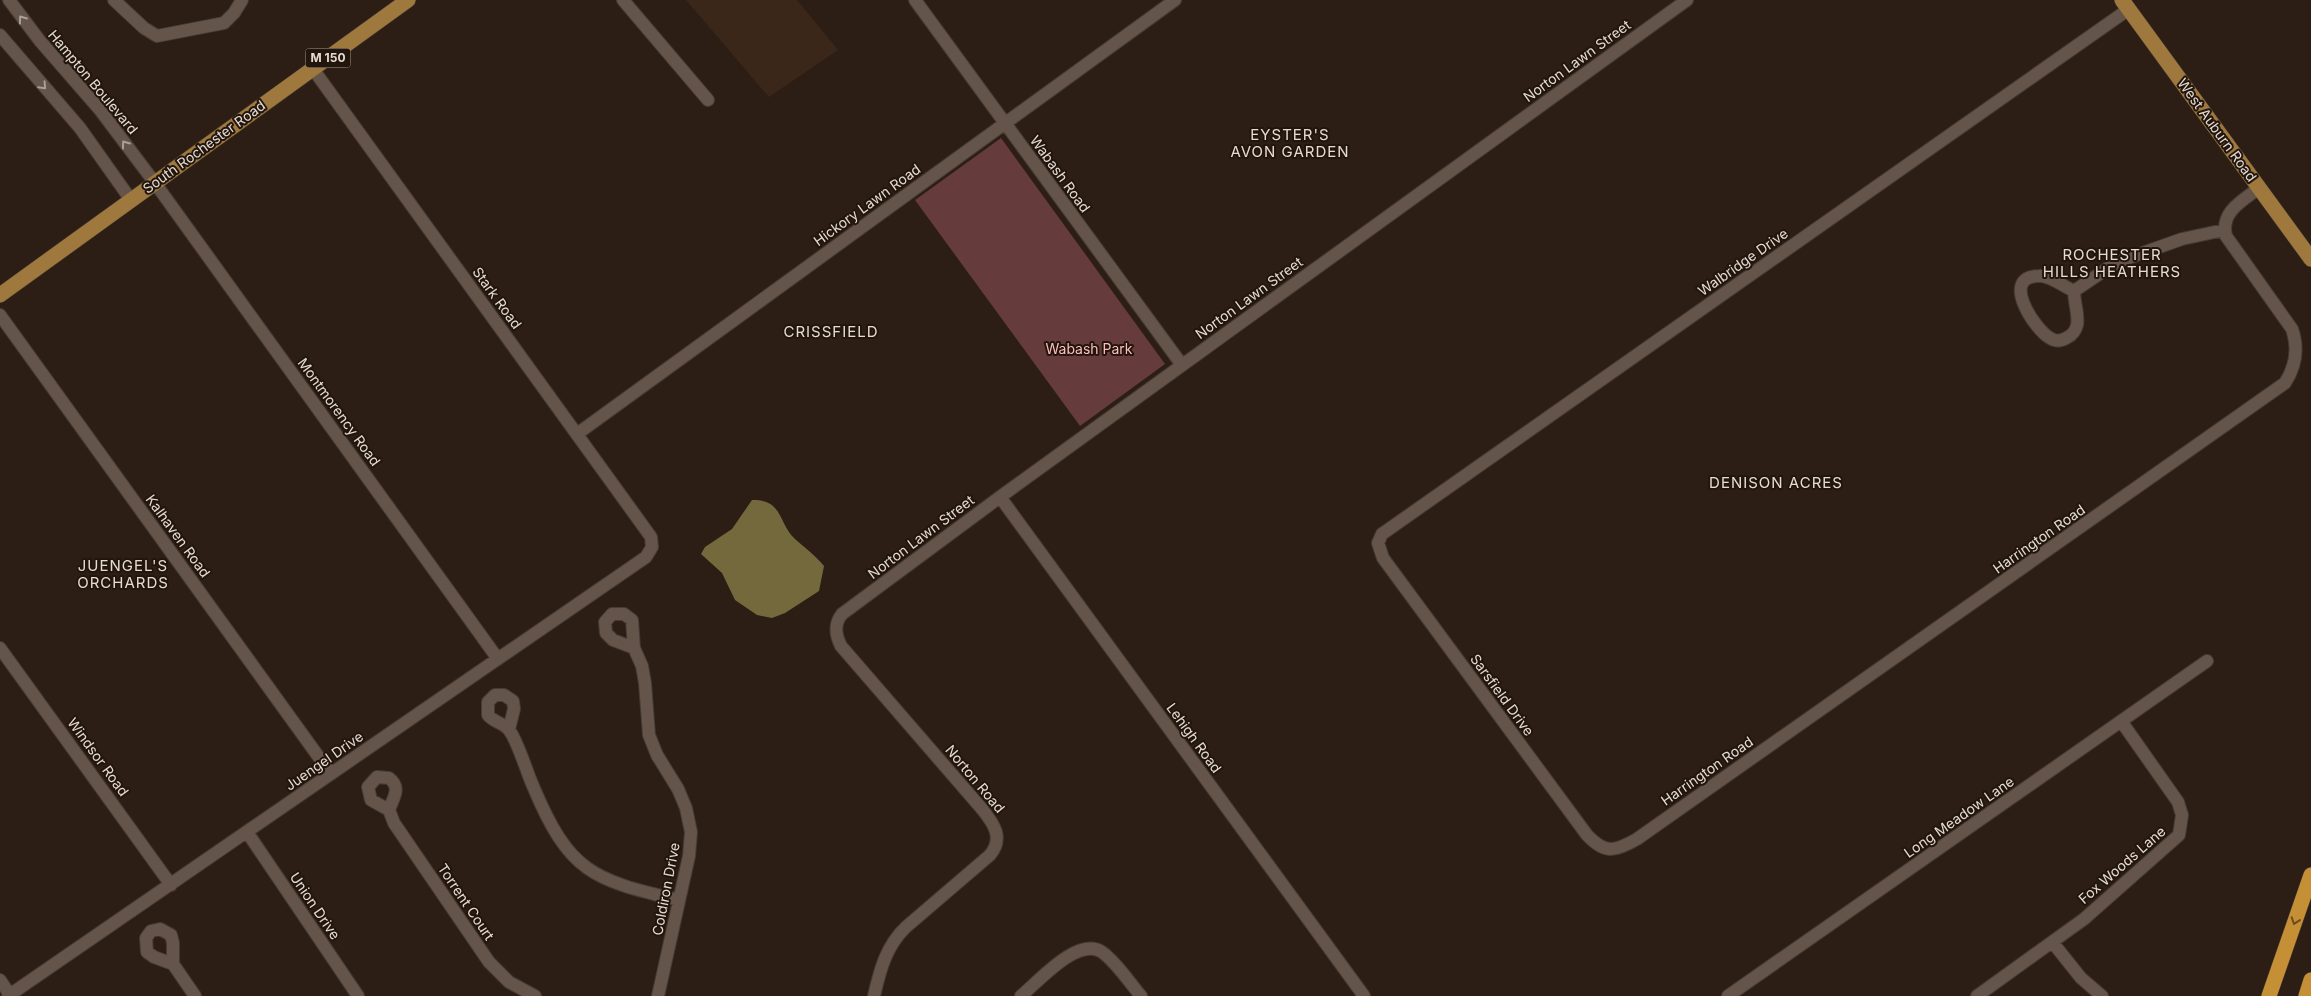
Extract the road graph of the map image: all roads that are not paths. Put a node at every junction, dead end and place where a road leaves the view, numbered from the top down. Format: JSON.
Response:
{"nodes":[{"id":1,"x":9,"y":0,"type":"edge"},
{"id":2,"x":114,"y":0,"type":"edge"},
{"id":3,"x":242,"y":0,"type":"edge"},
{"id":4,"x":408,"y":0,"type":"edge"},
{"id":5,"x":623,"y":0,"type":"edge"},
{"id":6,"x":915,"y":0,"type":"edge"},
{"id":7,"x":1175,"y":0,"type":"edge"},
{"id":8,"x":1687,"y":0,"type":"edge"},
{"id":9,"x":2126,"y":5,"type":"edge"},
{"id":10,"x":0,"y":35,"type":"edge"},
{"id":11,"x":313,"y":69,"type":"junction"},
{"id":12,"x":708,"y":100,"type":"dead end"},
{"id":13,"x":1004,"y":123,"type":"junction"},
{"id":14,"x":155,"y":183,"type":"junction"},
{"id":15,"x":2259,"y":188,"type":"junction"},
{"id":16,"x":131,"y":200,"type":"junction"},
{"id":17,"x":2224,"y":230,"type":"junction"},
{"id":18,"x":2311,"y":260,"type":"edge"},
{"id":19,"x":2074,"y":291,"type":"junction"},
{"id":20,"x":0,"y":295,"type":"edge"},
{"id":21,"x":0,"y":315,"type":"edge"},
{"id":22,"x":1182,"y":365,"type":"junction"},
{"id":23,"x":576,"y":434,"type":"junction"},
{"id":24,"x":1000,"y":497,"type":"junction"},
{"id":25,"x":1378,"y":543,"type":"joint"},
{"id":26,"x":652,"y":547,"type":"joint"},
{"id":27,"x":835,"y":627,"type":"joint"},
{"id":28,"x":0,"y":648,"type":"edge"},
{"id":29,"x":634,"y":648,"type":"dead end"},
{"id":30,"x":498,"y":659,"type":"junction"},
{"id":31,"x":2206,"y":661,"type":"dead end"},
{"id":32,"x":2121,"y":721,"type":"junction"},
{"id":33,"x":509,"y":729,"type":"dead end"},
{"id":34,"x":331,"y":774,"type":"junction"},
{"id":35,"x":388,"y":810,"type":"dead end"},
{"id":36,"x":247,"y":832,"type":"junction"},
{"id":37,"x":1615,"y":850,"type":"joint"},
{"id":38,"x":2311,"y":875,"type":"edge"},
{"id":39,"x":171,"y":885,"type":"junction"},
{"id":40,"x":679,"y":900,"type":"junction"},
{"id":41,"x":2053,"y":943,"type":"junction"},
{"id":42,"x":173,"y":964,"type":"dead end"},
{"id":43,"x":0,"y":980,"type":"edge"},
{"id":44,"x":2311,"y":980,"type":"edge"},
{"id":45,"x":1736,"y":994,"type":"edge"},
{"id":46,"x":9,"y":995,"type":"edge"},
{"id":47,"x":530,"y":995,"type":"edge"},
{"id":48,"x":195,"y":996,"type":"edge"},
{"id":49,"x":358,"y":996,"type":"edge"},
{"id":50,"x":658,"y":996,"type":"edge"},
{"id":51,"x":874,"y":996,"type":"edge"},
{"id":52,"x":1022,"y":996,"type":"edge"},
{"id":53,"x":1141,"y":996,"type":"edge"},
{"id":54,"x":1364,"y":996,"type":"edge"},
{"id":55,"x":1978,"y":996,"type":"edge"},
{"id":56,"x":2102,"y":996,"type":"edge"},
{"id":57,"x":2269,"y":996,"type":"edge"},
{"id":58,"x":2306,"y":996,"type":"edge"}],
"edges":[{"from":14,"to":1,"type":"street","name":"Hampton Boulevard","one_way":true},
{"from":2,"to":3,"type":"street"},
{"from":4,"to":11,"type":"main road","name":"South Rochester Road","number":"M 150"},
{"from":5,"to":12,"type":"street"},
{"from":6,"to":13,"type":"street","name":"Wabash Road"},
{"from":7,"to":13,"type":"street","name":"Hickory Lawn Road"},
{"from":8,"to":22,"type":"street","name":"Norton Lawn Street"},
{"from":9,"to":15,"type":"main road","name":"West Auburn Road"},
{"from":9,"to":25,"type":"street","name":"Walbridge Drive"},
{"from":10,"to":16,"type":"street","one_way":true},
{"from":11,"to":14,"type":"main road","name":"South Rochester Road","number":"M 150"},
{"from":11,"to":23,"type":"street","name":"Stark Road"},
{"from":13,"to":22,"type":"street","name":"Wabash Road"},
{"from":13,"to":23,"type":"street","name":"Hickory Lawn Road"},
{"from":14,"to":16,"type":"main road","name":"South Rochester Road","number":"M 150"},
{"from":14,"to":30,"type":"street","name":"Montmorency Road"},
{"from":15,"to":17,"type":"street"},
{"from":15,"to":18,"type":"main road","name":"West Auburn Road"},
{"from":16,"to":20,"type":"main road","name":"South Rochester Road","number":"M 150"},
{"from":17,"to":19,"type":"street"},
{"from":17,"to":37,"type":"street","name":"Harrington Road"},
{"from":19,"to":19,"type":"street"},
{"from":21,"to":34,"type":"street","name":"Kalhaven Road"},
{"from":22,"to":24,"type":"street","name":"Norton Lawn Street"},
{"from":23,"to":26,"type":"street","name":"Stark Road"},
{"from":24,"to":27,"type":"street","name":"Norton Lawn Street"},
{"from":24,"to":54,"type":"street","name":"Lehigh Road"},
{"from":25,"to":37,"type":"street","name":"Sarsfield Drive"},
{"from":26,"to":30,"type":"street","name":"Juengel Drive"},
{"from":27,"to":51,"type":"street","name":"Norton Road"},
{"from":28,"to":39,"type":"street","name":"Windsor Road"},
{"from":29,"to":40,"type":"street","name":"Coldiron Drive"},
{"from":30,"to":34,"type":"street","name":"Juengel Drive"},
{"from":31,"to":32,"type":"street","name":"Long Meadow Lane"},
{"from":32,"to":41,"type":"street","name":"Fox Woods Lane"},
{"from":32,"to":45,"type":"street","name":"Long Meadow Lane"},
{"from":33,"to":40,"type":"street"},
{"from":34,"to":36,"type":"street","name":"Juengel Drive"},
{"from":35,"to":47,"type":"street","name":"Torrent Court"},
{"from":36,"to":39,"type":"street","name":"Juengel Drive"},
{"from":36,"to":49,"type":"street","name":"Union Drive"},
{"from":38,"to":57,"type":"highway","one_way":true},
{"from":39,"to":46,"type":"street","name":"Juengel Drive"},
{"from":40,"to":50,"type":"street","name":"Coldiron Drive"},
{"from":41,"to":55,"type":"street","name":"Fox Woods Lane"},
{"from":41,"to":56,"type":"street"},
{"from":42,"to":48,"type":"street"},
{"from":43,"to":46,"type":"street"},
{"from":44,"to":58,"type":"highway"},
{"from":52,"to":53,"type":"street"}]}
